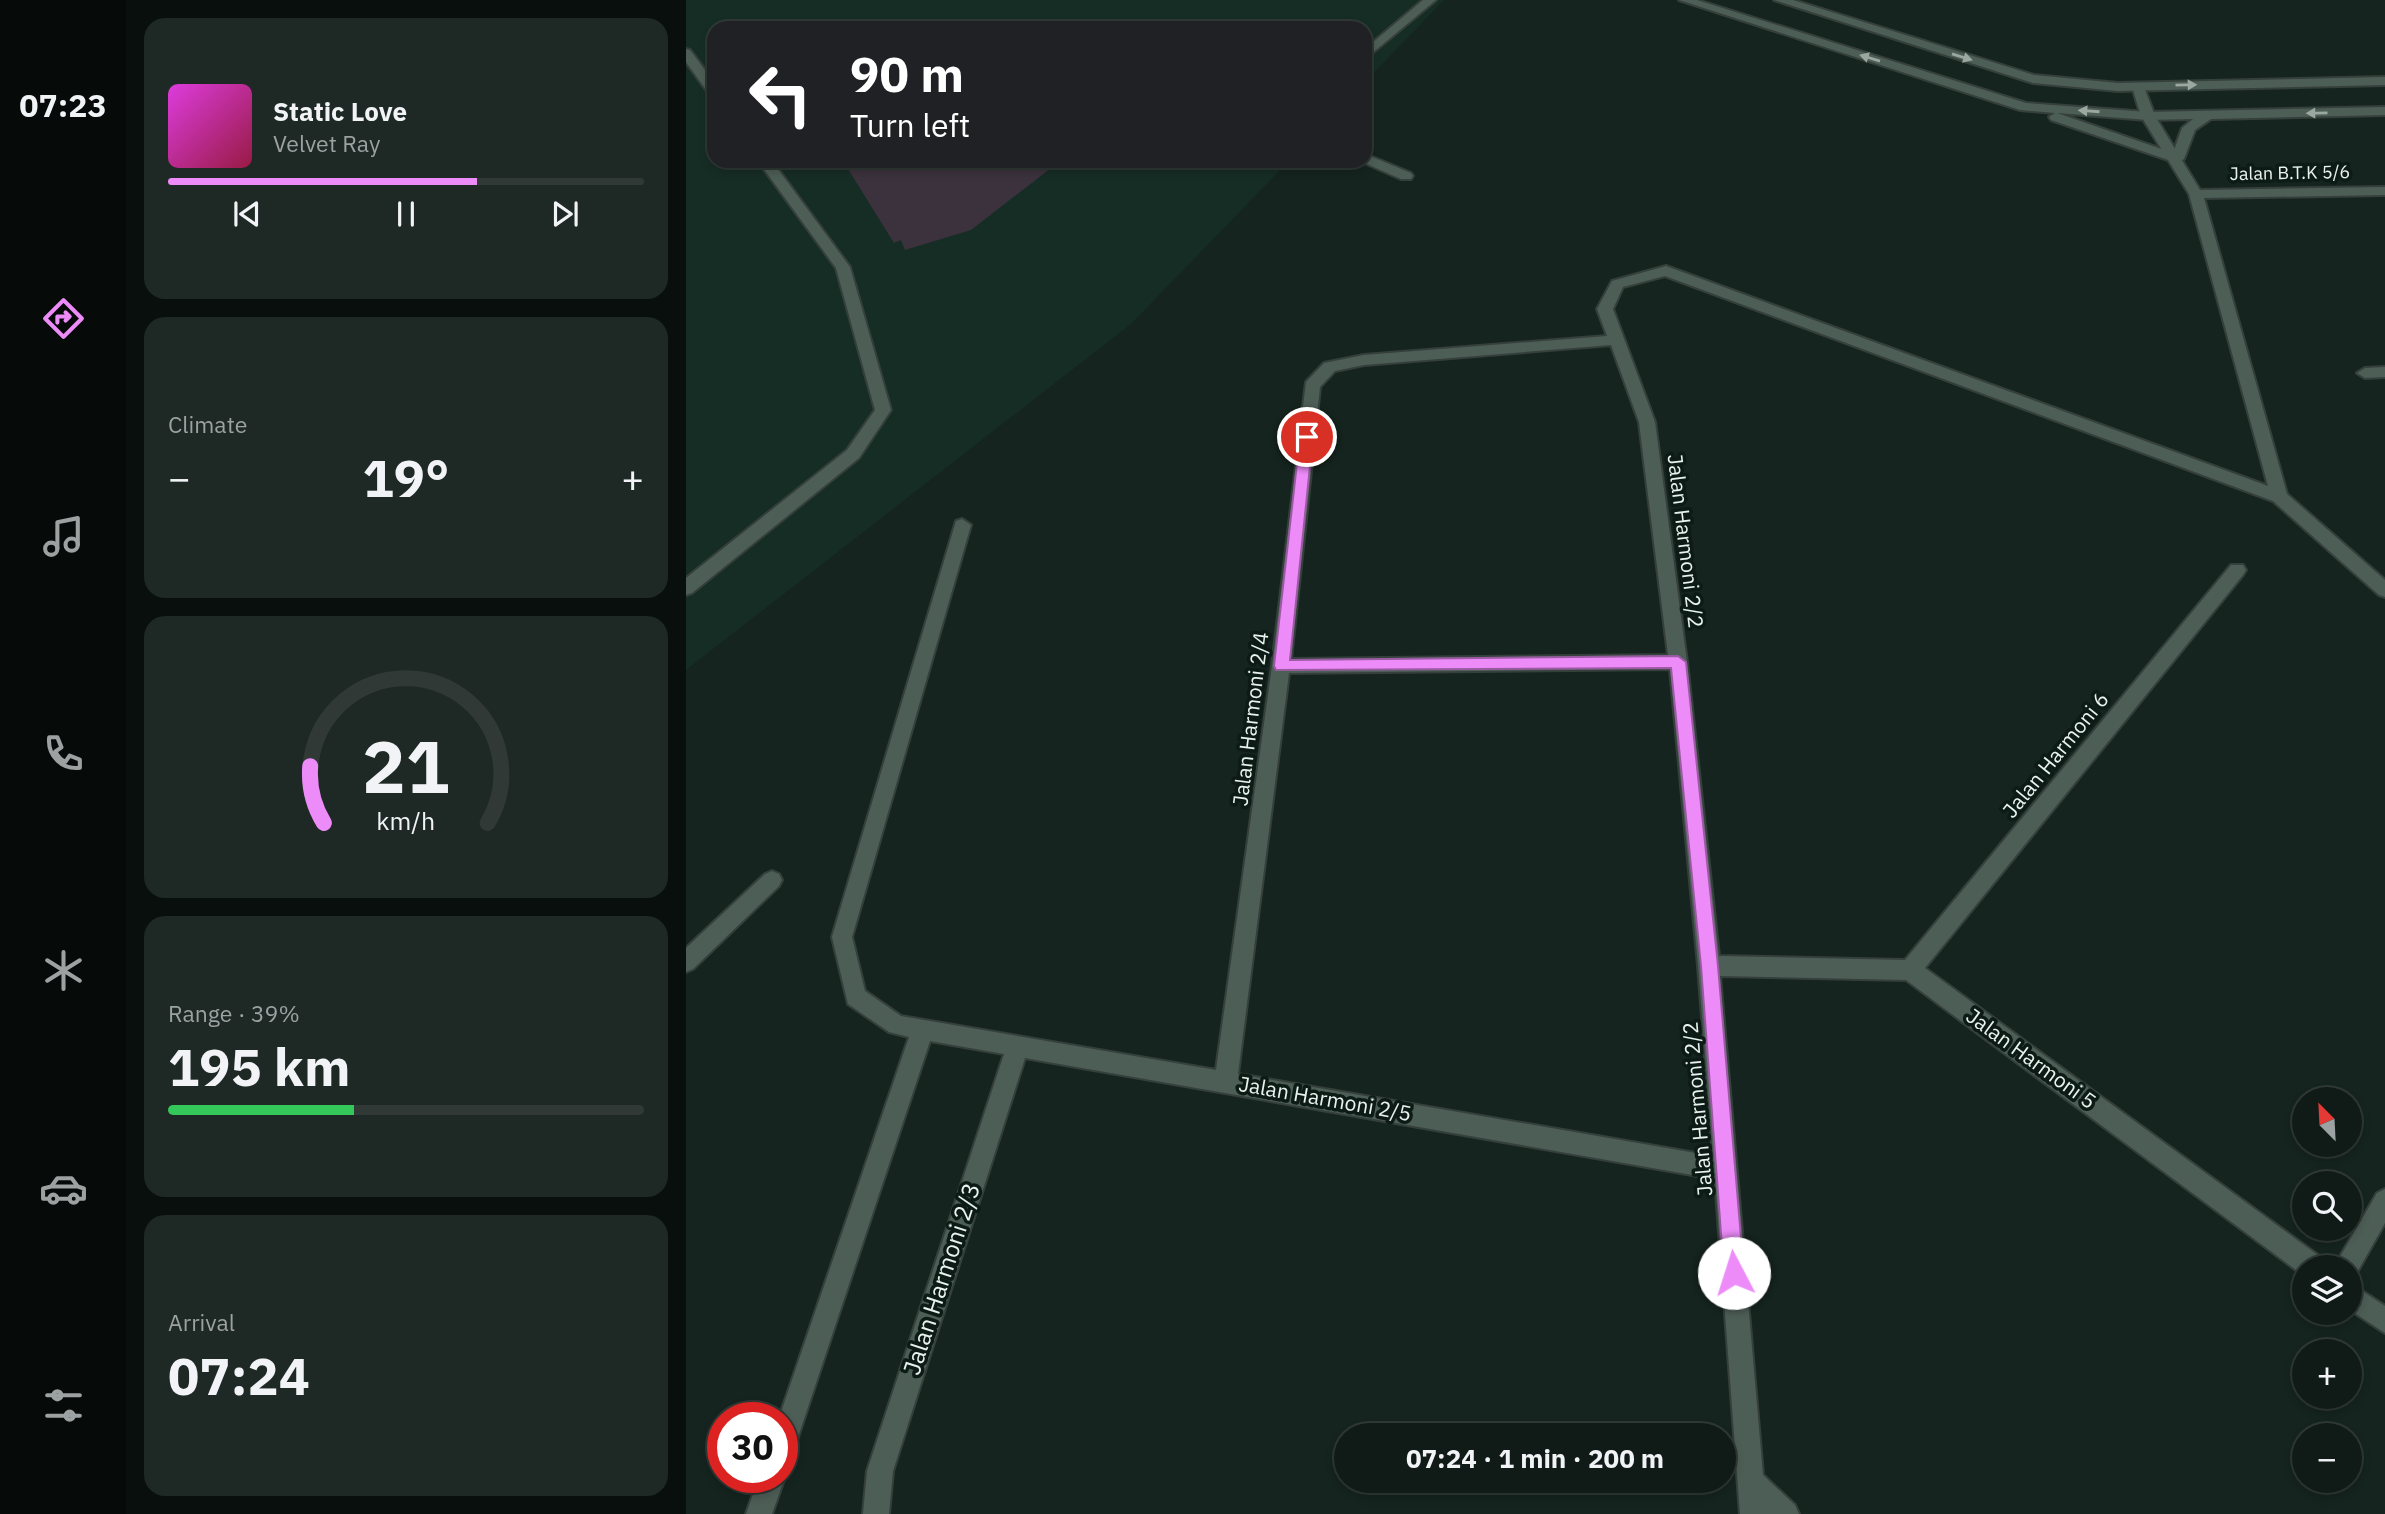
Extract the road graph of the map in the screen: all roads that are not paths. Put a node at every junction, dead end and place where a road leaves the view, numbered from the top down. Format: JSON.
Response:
{"nodes":[{"id":1,"x":1430,"y":0,"type":"edge"},
{"id":2,"x":1685,"y":0,"type":"edge"},
{"id":3,"x":1780,"y":0,"type":"edge"},
{"id":4,"x":1372,"y":49,"type":"edge"},
{"id":5,"x":686,"y":53,"type":"edge"},
{"id":6,"x":2385,"y":80,"type":"edge"},
{"id":7,"x":707,"y":82,"type":"edge"},
{"id":8,"x":2138,"y":87,"type":"junction"},
{"id":9,"x":2025,"y":107,"type":"junction"},
{"id":10,"x":2385,"y":111,"type":"edge"},
{"id":11,"x":2208,"y":115,"type":"junction"},
{"id":12,"x":2148,"y":116,"type":"junction"},
{"id":13,"x":2176,"y":159,"type":"junction"},
{"id":14,"x":1372,"y":161,"type":"edge"},
{"id":15,"x":770,"y":168,"type":"edge"},
{"id":16,"x":1406,"y":176,"type":"dead end"},
{"id":17,"x":2385,"y":191,"type":"edge"},
{"id":18,"x":2196,"y":194,"type":"junction"},
{"id":19,"x":1615,"y":340,"type":"junction"},
{"id":20,"x":2385,"y":372,"type":"edge"},
{"id":21,"x":2365,"y":373,"type":"dead end"},
{"id":22,"x":2279,"y":497,"type":"junction"},
{"id":23,"x":962,"y":525,"type":"dead end"},
{"id":24,"x":2237,"y":570,"type":"dead end"},
{"id":25,"x":689,"y":582,"type":"edge"},
{"id":26,"x":2385,"y":590,"type":"edge"},
{"id":27,"x":1678,"y":662,"type":"junction"},
{"id":28,"x":1282,"y":666,"type":"junction"},
{"id":29,"x":772,"y":880,"type":"dead end"},
{"id":30,"x":686,"y":962,"type":"edge"},
{"id":31,"x":1709,"y":966,"type":"junction"},
{"id":32,"x":1910,"y":970,"type":"junction"},
{"id":33,"x":923,"y":1029,"type":"junction"},
{"id":34,"x":1018,"y":1046,"type":"junction"},
{"id":35,"x":1226,"y":1082,"type":"junction"},
{"id":36,"x":1726,"y":1170,"type":"junction"},
{"id":37,"x":2385,"y":1201,"type":"edge"},
{"id":38,"x":2297,"y":1255,"type":"edge"},
{"id":39,"x":2353,"y":1255,"type":"edge"},
{"id":40,"x":2362,"y":1304,"type":"edge"},
{"id":41,"x":2385,"y":1321,"type":"edge"},
{"id":42,"x":797,"y":1402,"type":"edge"},
{"id":43,"x":1750,"y":1480,"type":"junction"},
{"id":44,"x":766,"y":1493,"type":"edge"},
{"id":45,"x":759,"y":1514,"type":"edge"},
{"id":46,"x":876,"y":1514,"type":"edge"},
{"id":47,"x":1753,"y":1514,"type":"edge"},
{"id":48,"x":1786,"y":1514,"type":"edge"}],
"edges":[{"from":1,"to":4,"type":"street"},
{"from":9,"to":2,"type":"street","one_way":true},
{"from":3,"to":8,"type":"street","one_way":true},
{"from":5,"to":7,"type":"street"},
{"from":8,"to":6,"type":"street","one_way":true},
{"from":8,"to":12,"type":"street"},
{"from":12,"to":9,"type":"street","one_way":true},
{"from":9,"to":13,"type":"street"},
{"from":10,"to":11,"type":"street","one_way":true},
{"from":11,"to":12,"type":"street"},
{"from":11,"to":13,"type":"street"},
{"from":12,"to":13,"type":"street"},
{"from":13,"to":18,"type":"street"},
{"from":14,"to":16,"type":"street"},
{"from":15,"to":25,"type":"street"},
{"from":17,"to":18,"type":"street","name":"Jalan B.T.K 5/6"},
{"from":18,"to":22,"type":"street"},
{"from":19,"to":22,"type":"street","name":"Jalan Harmoni 2/2"},
{"from":19,"to":27,"type":"street","name":"Jalan Harmoni 2/2"},
{"from":19,"to":28,"type":"street","name":"Jalan Harmoni 2/4"},
{"from":20,"to":21,"type":"street"},
{"from":22,"to":26,"type":"street"},
{"from":23,"to":33,"type":"street","name":"Jalan Harmoni 2/5"},
{"from":24,"to":32,"type":"street","name":"Jalan Harmoni 6"},
{"from":27,"to":28,"type":"street"},
{"from":27,"to":31,"type":"street","name":"Jalan Harmoni 2/2"},
{"from":28,"to":35,"type":"street","name":"Jalan Harmoni 2/4"},
{"from":29,"to":30,"type":"street"},
{"from":31,"to":32,"type":"street"},
{"from":31,"to":36,"type":"street","name":"Jalan Harmoni 2/2"},
{"from":32,"to":38,"type":"street","name":"Jalan Harmoni 5"},
{"from":33,"to":34,"type":"street","name":"Jalan Harmoni 2/5"},
{"from":33,"to":42,"type":"street"},
{"from":34,"to":35,"type":"street","name":"Jalan Harmoni 2/5"},
{"from":34,"to":46,"type":"street","name":"Jalan Harmoni 2/3"},
{"from":35,"to":36,"type":"street","name":"Jalan Harmoni 2/5"},
{"from":36,"to":43,"type":"street","name":"Jalan Harmoni 2/2"},
{"from":37,"to":39,"type":"street"},
{"from":40,"to":41,"type":"street"},
{"from":43,"to":47,"type":"street","name":"Jalan Harmoni 2/2"},
{"from":43,"to":48,"type":"street"},
{"from":44,"to":45,"type":"street"}]}
